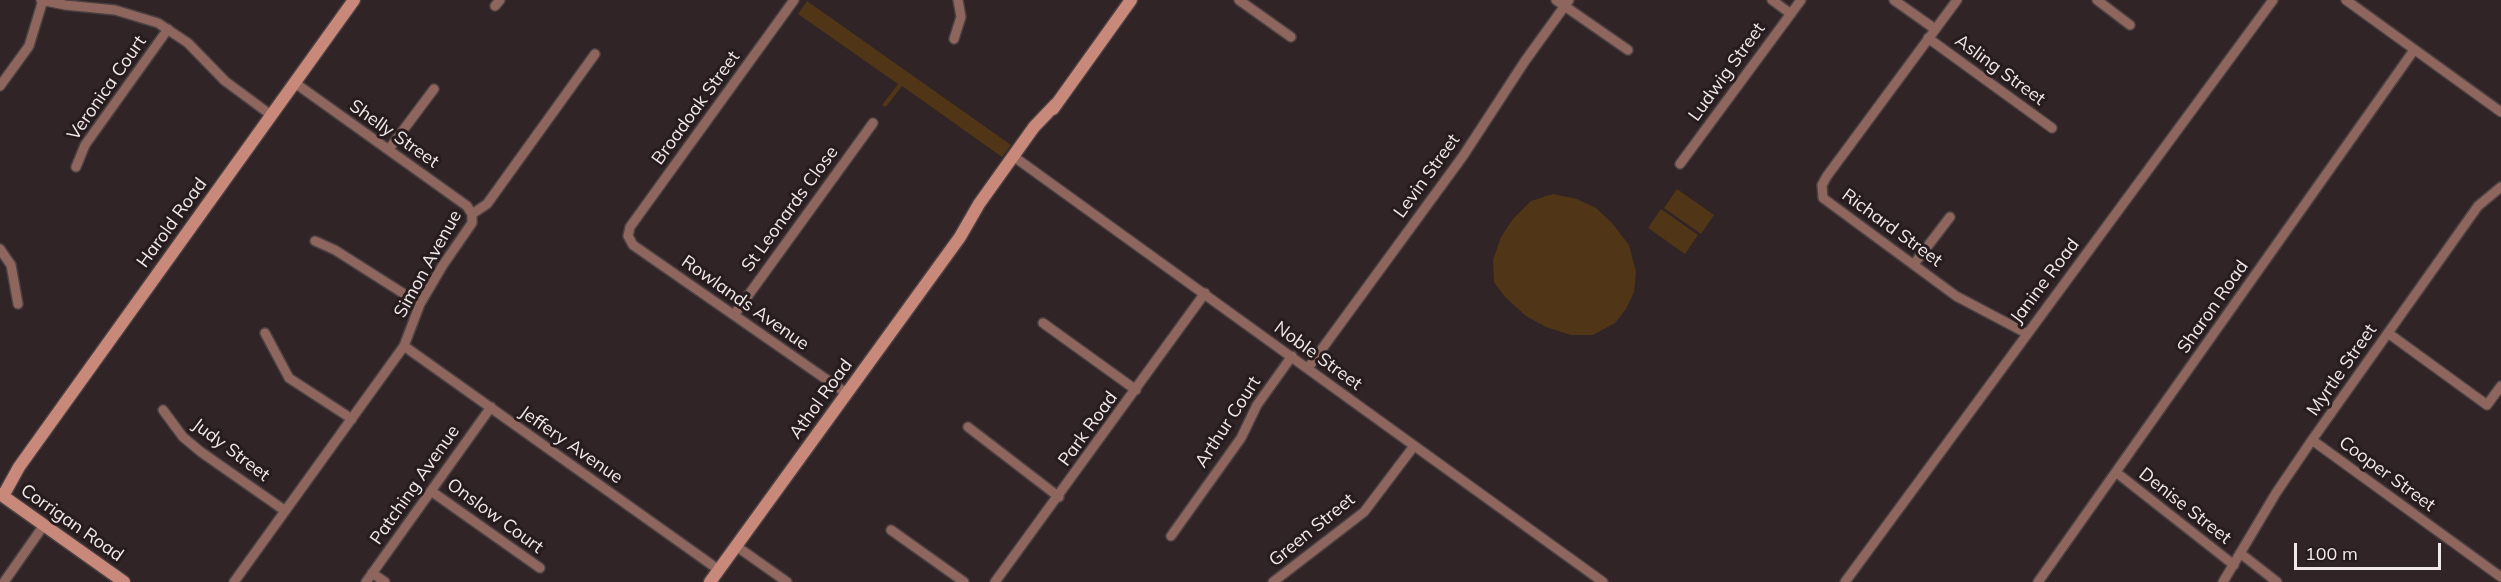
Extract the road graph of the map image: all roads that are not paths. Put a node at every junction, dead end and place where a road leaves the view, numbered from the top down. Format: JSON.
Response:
{"nodes":[{"id":1,"x":42,"y":0,"type":"edge"},
{"id":2,"x":118,"y":0,"type":"edge"},
{"id":3,"x":354,"y":0,"type":"edge"},
{"id":4,"x":794,"y":0,"type":"edge"},
{"id":5,"x":958,"y":0,"type":"edge"},
{"id":6,"x":1131,"y":0,"type":"edge"},
{"id":7,"x":1239,"y":0,"type":"edge"},
{"id":8,"x":1772,"y":0,"type":"edge"},
{"id":9,"x":1801,"y":0,"type":"edge"},
{"id":10,"x":1894,"y":0,"type":"edge"},
{"id":11,"x":1957,"y":0,"type":"edge"},
{"id":12,"x":2097,"y":0,"type":"edge"},
{"id":13,"x":2273,"y":0,"type":"edge"},
{"id":14,"x":2346,"y":0,"type":"edge"},
{"id":15,"x":1563,"y":2,"type":"edge"},
{"id":16,"x":115,"y":10,"type":"junction"},
{"id":17,"x":1791,"y":14,"type":"junction"},
{"id":18,"x":2130,"y":25,"type":"dead end"},
{"id":19,"x":168,"y":29,"type":"junction"},
{"id":20,"x":1935,"y":29,"type":"junction"},
{"id":21,"x":1291,"y":38,"type":"dead end"},
{"id":22,"x":1928,"y":38,"type":"junction"},
{"id":23,"x":954,"y":39,"type":"dead end"},
{"id":24,"x":1628,"y":50,"type":"dead end"},
{"id":25,"x":2414,"y":50,"type":"junction"},
{"id":26,"x":595,"y":54,"type":"dead end"},
{"id":27,"x":295,"y":83,"type":"junction"},
{"id":28,"x":0,"y":86,"type":"edge"},
{"id":29,"x":434,"y":89,"type":"dead end"},
{"id":30,"x":2501,"y":112,"type":"edge"},
{"id":31,"x":271,"y":115,"type":"junction"},
{"id":32,"x":873,"y":123,"type":"dead end"},
{"id":33,"x":2052,"y":128,"type":"dead end"},
{"id":34,"x":389,"y":149,"type":"junction"},
{"id":35,"x":1016,"y":159,"type":"junction"},
{"id":36,"x":1680,"y":164,"type":"dead end"},
{"id":37,"x":76,"y":167,"type":"dead end"},
{"id":38,"x":2501,"y":187,"type":"edge"},
{"id":39,"x":472,"y":214,"type":"junction"},
{"id":40,"x":1950,"y":218,"type":"dead end"},
{"id":41,"x":628,"y":236,"type":"joint"},
{"id":42,"x":315,"y":241,"type":"dead end"},
{"id":43,"x":0,"y":249,"type":"edge"},
{"id":44,"x":1914,"y":264,"type":"junction"},
{"id":45,"x":1205,"y":293,"type":"junction"},
{"id":46,"x":18,"y":304,"type":"dead end"},
{"id":47,"x":420,"y":304,"type":"junction"},
{"id":48,"x":734,"y":315,"type":"junction"},
{"id":49,"x":1043,"y":323,"type":"dead end"},
{"id":50,"x":265,"y":333,"type":"dead end"},
{"id":51,"x":2026,"y":333,"type":"junction"},
{"id":52,"x":2388,"y":333,"type":"junction"},
{"id":53,"x":404,"y":346,"type":"junction"},
{"id":54,"x":1292,"y":356,"type":"junction"},
{"id":55,"x":1308,"y":368,"type":"junction"},
{"id":56,"x":2501,"y":386,"type":"edge"},
{"id":57,"x":1136,"y":390,"type":"junction"},
{"id":58,"x":846,"y":393,"type":"junction"},
{"id":59,"x":491,"y":407,"type":"junction"},
{"id":60,"x":163,"y":410,"type":"dead end"},
{"id":61,"x":352,"y":419,"type":"junction"},
{"id":62,"x":968,"y":427,"type":"dead end"},
{"id":63,"x":2312,"y":440,"type":"junction"},
{"id":64,"x":1414,"y":446,"type":"junction"},
{"id":65,"x":2117,"y":473,"type":"junction"},
{"id":66,"x":431,"y":491,"type":"junction"},
{"id":67,"x":1,"y":492,"type":"edge"},
{"id":68,"x":1059,"y":497,"type":"junction"},
{"id":69,"x":285,"y":510,"type":"junction"},
{"id":70,"x":44,"y":525,"type":"junction"},
{"id":71,"x":891,"y":530,"type":"dead end"},
{"id":72,"x":1171,"y":536,"type":"dead end"},
{"id":73,"x":736,"y":546,"type":"junction"},
{"id":74,"x":2240,"y":553,"type":"junction"},
{"id":75,"x":2234,"y":565,"type":"junction"},
{"id":76,"x":540,"y":568,"type":"dead end"},
{"id":77,"x":719,"y":570,"type":"junction"},
{"id":78,"x":372,"y":573,"type":"junction"},
{"id":79,"x":2501,"y":577,"type":"edge"},
{"id":80,"x":4,"y":582,"type":"edge"},
{"id":81,"x":124,"y":582,"type":"edge"},
{"id":82,"x":234,"y":582,"type":"edge"},
{"id":83,"x":366,"y":582,"type":"edge"},
{"id":84,"x":385,"y":582,"type":"edge"},
{"id":85,"x":710,"y":582,"type":"edge"},
{"id":86,"x":787,"y":582,"type":"edge"},
{"id":87,"x":964,"y":582,"type":"edge"},
{"id":88,"x":995,"y":582,"type":"edge"},
{"id":89,"x":1273,"y":582,"type":"edge"},
{"id":90,"x":1603,"y":582,"type":"edge"},
{"id":91,"x":1845,"y":582,"type":"edge"},
{"id":92,"x":2038,"y":582,"type":"edge"},
{"id":93,"x":2223,"y":582,"type":"edge"},
{"id":94,"x":2277,"y":582,"type":"edge"}],
"edges":[{"from":1,"to":16,"type":"street"},
{"from":1,"to":28,"type":"street"},
{"from":2,"to":16,"type":"street"},
{"from":3,"to":27,"type":"main road","name":"Harold Road"},
{"from":4,"to":41,"type":"street","name":"Broadoak Street"},
{"from":5,"to":23,"type":"street"},
{"from":6,"to":35,"type":"main road","name":"Athol Road"},
{"from":7,"to":21,"type":"street"},
{"from":8,"to":17,"type":"street"},
{"from":9,"to":17,"type":"street","name":"Ludwig Street"},
{"from":10,"to":20,"type":"street"},
{"from":11,"to":20,"type":"street","name":"Richard Street"},
{"from":12,"to":18,"type":"street"},
{"from":13,"to":51,"type":"street","name":"Janine Road"},
{"from":14,"to":25,"type":"street"},
{"from":15,"to":24,"type":"street"},
{"from":15,"to":55,"type":"street","name":"Levin Street"},
{"from":16,"to":19,"type":"street"},
{"from":17,"to":36,"type":"street","name":"Ludwig Street"},
{"from":19,"to":31,"type":"street"},
{"from":19,"to":37,"type":"street","name":"Veronica Court"},
{"from":20,"to":22,"type":"street","name":"Richard Street"},
{"from":22,"to":33,"type":"street","name":"Asling Street"},
{"from":22,"to":44,"type":"street","name":"Richard Street"},
{"from":25,"to":30,"type":"street"},
{"from":25,"to":65,"type":"street","name":"Sharon Road"},
{"from":26,"to":39,"type":"street","name":"Simon Avenue"},
{"from":27,"to":31,"type":"main road","name":"Harold Road"},
{"from":27,"to":34,"type":"street","name":"Shelly Street"},
{"from":29,"to":34,"type":"street"},
{"from":31,"to":67,"type":"main road","name":"Harold Road"},
{"from":32,"to":48,"type":"street","name":"St Leonards Close"},
{"from":34,"to":39,"type":"street","name":"Shelly Street"},
{"from":35,"to":45,"type":"street","name":"Noble Street"},
{"from":35,"to":58,"type":"main road","name":"Athol Road"},
{"from":38,"to":52,"type":"street","name":"Myrtle Street"},
{"from":39,"to":47,"type":"street","name":"Simon Avenue"},
{"from":40,"to":44,"type":"street"},
{"from":41,"to":48,"type":"street","name":"Rowlands Avenue"},
{"from":42,"to":47,"type":"street"},
{"from":43,"to":46,"type":"street"},
{"from":44,"to":51,"type":"street","name":"Richard Street"},
{"from":45,"to":54,"type":"street","name":"Noble Street"},
{"from":45,"to":57,"type":"street","name":"Park Road"},
{"from":47,"to":53,"type":"street","name":"Simon Avenue"},
{"from":48,"to":58,"type":"street","name":"Rowlands Avenue"},
{"from":49,"to":57,"type":"street"},
{"from":50,"to":61,"type":"street"},
{"from":51,"to":91,"type":"street","name":"Janine Road"},
{"from":52,"to":56,"type":"street"},
{"from":52,"to":63,"type":"street","name":"Myrtle Street"},
{"from":53,"to":59,"type":"street","name":"Jeffery Avenue"},
{"from":53,"to":61,"type":"street","name":"Simon Avenue"},
{"from":54,"to":55,"type":"street","name":"Noble Street"},
{"from":54,"to":72,"type":"street","name":"Arthur Court"},
{"from":55,"to":64,"type":"street","name":"Noble Street"},
{"from":57,"to":68,"type":"street","name":"Park Road"},
{"from":58,"to":73,"type":"main road","name":"Athol Road"},
{"from":59,"to":66,"type":"street","name":"Patching Avenue"},
{"from":59,"to":77,"type":"street","name":"Jeffery Avenue"},
{"from":60,"to":69,"type":"street","name":"Judy Street"},
{"from":61,"to":69,"type":"street","name":"Simon Avenue"},
{"from":62,"to":68,"type":"street"},
{"from":63,"to":74,"type":"street","name":"Myrtle Street"},
{"from":63,"to":79,"type":"street","name":"Cooper Street"},
{"from":64,"to":89,"type":"street","name":"Green Street"},
{"from":64,"to":90,"type":"street","name":"Noble Street"},
{"from":65,"to":75,"type":"street","name":"Denise Street"},
{"from":65,"to":92,"type":"street","name":"Sharon Road"},
{"from":66,"to":76,"type":"street","name":"Onslow Court"},
{"from":66,"to":78,"type":"street","name":"Patching Avenue"},
{"from":67,"to":70,"type":"main road","name":"Corrigan Road"},
{"from":68,"to":88,"type":"street","name":"Park Road"},
{"from":69,"to":82,"type":"street","name":"Simon Avenue"},
{"from":70,"to":80,"type":"street"},
{"from":70,"to":81,"type":"main road","name":"Corrigan Road"},
{"from":71,"to":87,"type":"street"},
{"from":73,"to":77,"type":"main road","name":"Athol Road"},
{"from":73,"to":86,"type":"street"},
{"from":74,"to":75,"type":"street","name":"Myrtle Street"},
{"from":74,"to":94,"type":"street"},
{"from":75,"to":93,"type":"street","name":"Myrtle Street"},
{"from":77,"to":85,"type":"main road","name":"Athol Road"},
{"from":78,"to":83,"type":"street","name":"Patching Avenue"},
{"from":78,"to":84,"type":"street"}]}
